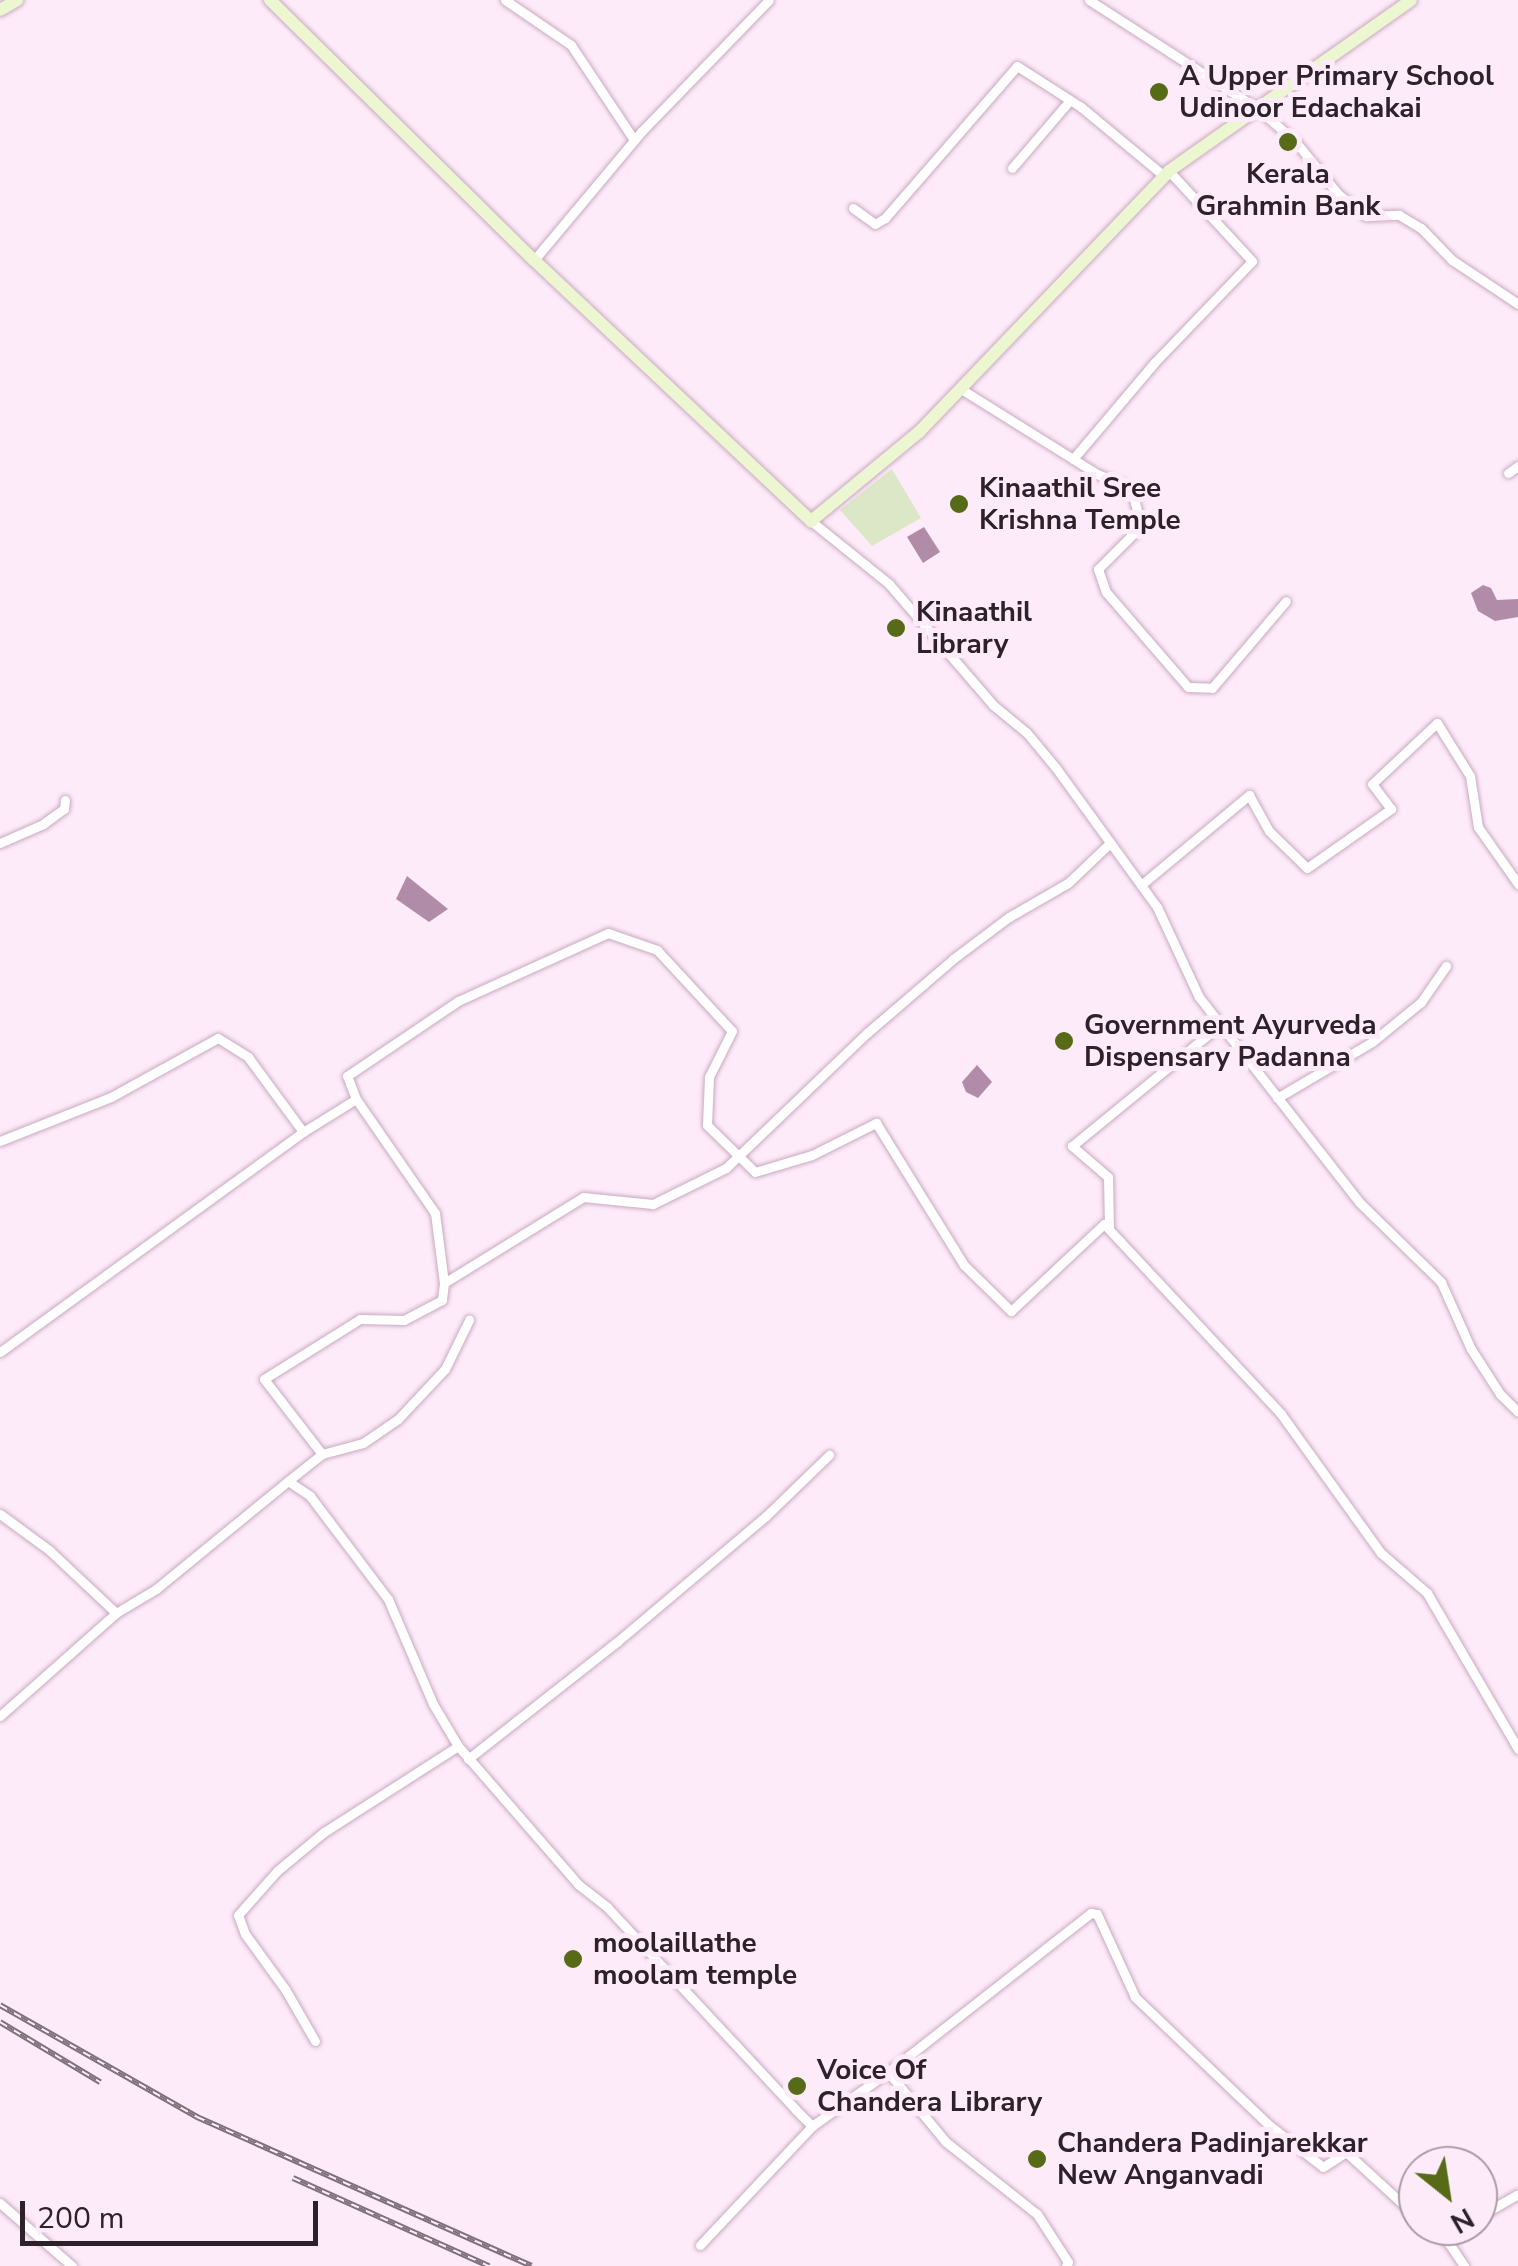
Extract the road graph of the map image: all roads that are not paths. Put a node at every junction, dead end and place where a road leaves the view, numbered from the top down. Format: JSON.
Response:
{"nodes":[{"id":1,"x":17,"y":0,"type":"edge"},
{"id":2,"x":270,"y":0,"type":"edge"},
{"id":3,"x":505,"y":0,"type":"edge"},
{"id":4,"x":768,"y":0,"type":"edge"},
{"id":5,"x":1089,"y":0,"type":"edge"},
{"id":6,"x":1410,"y":0,"type":"edge"},
{"id":7,"x":0,"y":10,"type":"edge"},
{"id":8,"x":1070,"y":100,"type":"junction"},
{"id":9,"x":1258,"y":109,"type":"junction"},
{"id":10,"x":634,"y":140,"type":"junction"},
{"id":11,"x":1012,"y":168,"type":"dead end"},
{"id":12,"x":1166,"y":173,"type":"junction"},
{"id":13,"x":852,"y":208,"type":"dead end"},
{"id":14,"x":534,"y":260,"type":"junction"},
{"id":15,"x":1518,"y":304,"type":"edge"},
{"id":16,"x":961,"y":388,"type":"junction"},
{"id":17,"x":1073,"y":459,"type":"junction"},
{"id":18,"x":1518,"y":466,"type":"edge"},
{"id":19,"x":1508,"y":473,"type":"dead end"},
{"id":20,"x":811,"y":521,"type":"junction"},
{"id":21,"x":1286,"y":601,"type":"dead end"},
{"id":22,"x":64,"y":800,"type":"dead end"},
{"id":23,"x":0,"y":843,"type":"edge"},
{"id":24,"x":1110,"y":843,"type":"junction"},
{"id":25,"x":1518,"y":884,"type":"edge"},
{"id":26,"x":1141,"y":885,"type":"junction"},
{"id":27,"x":1446,"y":966,"type":"dead end"},
{"id":28,"x":1221,"y":1024,"type":"junction"},
{"id":29,"x":1277,"y":1098,"type":"junction"},
{"id":30,"x":356,"y":1099,"type":"junction"},
{"id":31,"x":303,"y":1132,"type":"junction"},
{"id":32,"x":0,"y":1141,"type":"edge"},
{"id":33,"x":739,"y":1156,"type":"junction"},
{"id":34,"x":1108,"y":1229,"type":"junction"},
{"id":35,"x":444,"y":1284,"type":"junction"},
{"id":36,"x":468,"y":1320,"type":"dead end"},
{"id":37,"x":0,"y":1352,"type":"edge"},
{"id":38,"x":1518,"y":1412,"type":"edge"},
{"id":39,"x":322,"y":1454,"type":"junction"},
{"id":40,"x":828,"y":1455,"type":"dead end"},
{"id":41,"x":288,"y":1481,"type":"junction"},
{"id":42,"x":0,"y":1514,"type":"edge"},
{"id":43,"x":116,"y":1612,"type":"junction"},
{"id":44,"x":0,"y":1716,"type":"edge"},
{"id":45,"x":458,"y":1746,"type":"junction"},
{"id":46,"x":1518,"y":1748,"type":"edge"},
{"id":47,"x":468,"y":1759,"type":"junction"},
{"id":48,"x":314,"y":2041,"type":"dead end"},
{"id":49,"x":888,"y":2072,"type":"junction"},
{"id":50,"x":812,"y":2126,"type":"junction"},
{"id":51,"x":1398,"y":2202,"type":"edge"},
{"id":52,"x":0,"y":2204,"type":"edge"},
{"id":53,"x":700,"y":2245,"type":"dead end"},
{"id":54,"x":72,"y":2266,"type":"edge"},
{"id":55,"x":1066,"y":2266,"type":"edge"}],
"edges":[{"from":1,"to":7,"type":"main road"},
{"from":2,"to":14,"type":"main road"},
{"from":3,"to":10,"type":"street"},
{"from":4,"to":10,"type":"street"},
{"from":5,"to":9,"type":"street"},
{"from":6,"to":9,"type":"main road"},
{"from":8,"to":11,"type":"street"},
{"from":8,"to":12,"type":"street"},
{"from":8,"to":13,"type":"street"},
{"from":9,"to":12,"type":"main road"},
{"from":9,"to":15,"type":"street"},
{"from":10,"to":14,"type":"street"},
{"from":12,"to":16,"type":"main road"},
{"from":12,"to":17,"type":"street"},
{"from":14,"to":20,"type":"main road"},
{"from":16,"to":17,"type":"street"},
{"from":16,"to":20,"type":"main road"},
{"from":17,"to":21,"type":"street"},
{"from":18,"to":19,"type":"street"},
{"from":20,"to":24,"type":"street"},
{"from":22,"to":23,"type":"street"},
{"from":24,"to":26,"type":"street"},
{"from":24,"to":33,"type":"street"},
{"from":25,"to":26,"type":"street"},
{"from":26,"to":28,"type":"street"},
{"from":27,"to":29,"type":"street"},
{"from":28,"to":29,"type":"street"},
{"from":28,"to":34,"type":"street"},
{"from":29,"to":38,"type":"street"},
{"from":30,"to":31,"type":"street"},
{"from":30,"to":33,"type":"street"},
{"from":30,"to":35,"type":"street"},
{"from":31,"to":32,"type":"street"},
{"from":31,"to":37,"type":"street"},
{"from":33,"to":34,"type":"street"},
{"from":33,"to":35,"type":"street"},
{"from":34,"to":46,"type":"street"},
{"from":35,"to":39,"type":"street"},
{"from":36,"to":39,"type":"street"},
{"from":39,"to":41,"type":"street"},
{"from":40,"to":47,"type":"street"},
{"from":41,"to":43,"type":"street"},
{"from":41,"to":45,"type":"street"},
{"from":42,"to":43,"type":"street"},
{"from":43,"to":44,"type":"street"},
{"from":45,"to":47,"type":"street"},
{"from":45,"to":48,"type":"street"},
{"from":47,"to":50,"type":"street"},
{"from":49,"to":50,"type":"street"},
{"from":49,"to":51,"type":"street"},
{"from":49,"to":55,"type":"street"},
{"from":50,"to":53,"type":"street"},
{"from":52,"to":54,"type":"street"}]}
